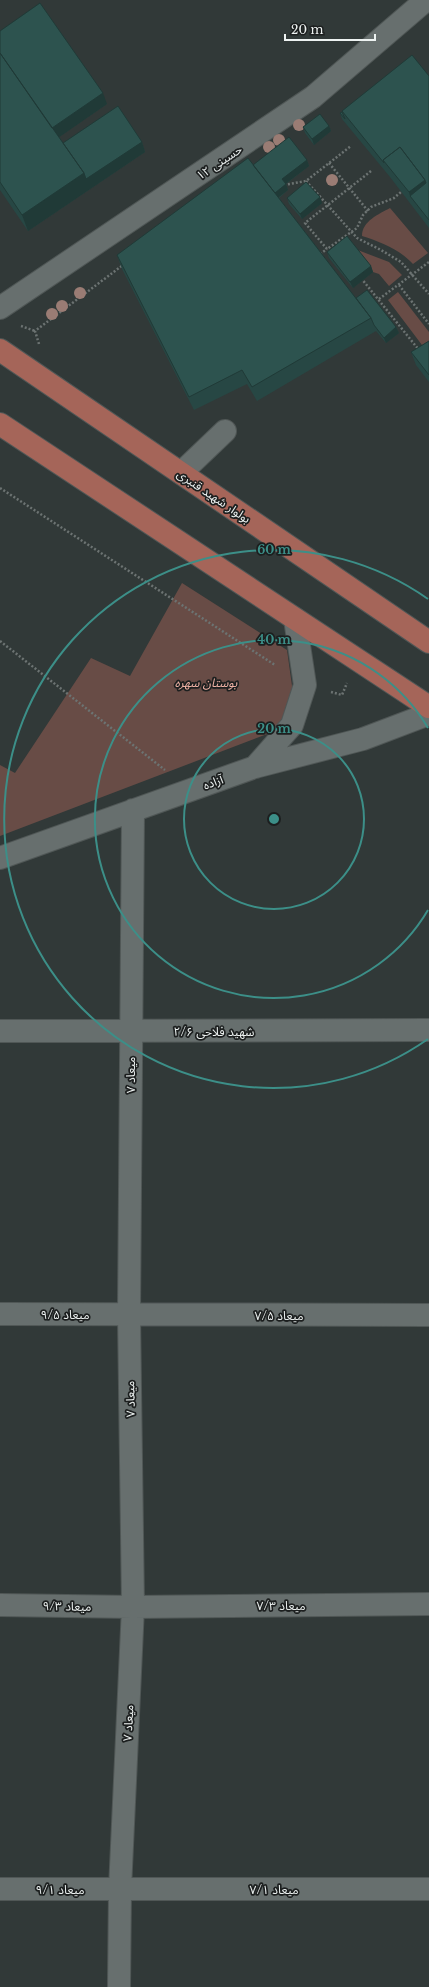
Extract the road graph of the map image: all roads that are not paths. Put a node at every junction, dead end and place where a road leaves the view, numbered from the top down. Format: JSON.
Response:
{"nodes":[{"id":1,"x":426,"y":0,"type":"edge"},
{"id":2,"x":0,"y":308,"type":"edge"},
{"id":3,"x":0,"y":350,"type":"edge"},
{"id":4,"x":0,"y":424,"type":"edge"},
{"id":5,"x":225,"y":432,"type":"dead end"},
{"id":6,"x":181,"y":473,"type":"junction"},
{"id":7,"x":295,"y":619,"type":"junction"},
{"id":8,"x":429,"y":642,"type":"edge"},
{"id":9,"x":429,"y":707,"type":"edge"},
{"id":10,"x":429,"y":714,"type":"edge"},
{"id":11,"x":254,"y":767,"type":"junction"},
{"id":12,"x":132,"y":810,"type":"junction"},
{"id":13,"x":0,"y":858,"type":"edge"},
{"id":14,"x":429,"y":1030,"type":"edge"},
{"id":15,"x":0,"y":1031,"type":"edge"},
{"id":16,"x":130,"y":1031,"type":"junction"},
{"id":17,"x":0,"y":1314,"type":"edge"},
{"id":18,"x":129,"y":1315,"type":"junction"},
{"id":19,"x":429,"y":1316,"type":"edge"},
{"id":20,"x":429,"y":1604,"type":"edge"},
{"id":21,"x":0,"y":1605,"type":"edge"},
{"id":22,"x":133,"y":1607,"type":"junction"},
{"id":23,"x":0,"y":1889,"type":"edge"},
{"id":24,"x":120,"y":1889,"type":"junction"},
{"id":25,"x":429,"y":1889,"type":"edge"},
{"id":26,"x":119,"y":1987,"type":"edge"}],
"edges":[{"from":1,"to":2,"type":"street","name":"حسینی ۱۲"},
{"from":3,"to":6,"type":"main road","name":"بولوار شهید قنبری"},
{"from":4,"to":7,"type":"main road"},
{"from":5,"to":6,"type":"street"},
{"from":6,"to":8,"type":"main road","name":"بولوار شهید قنبری"},
{"from":7,"to":9,"type":"main road"},
{"from":7,"to":11,"type":"street"},
{"from":10,"to":11,"type":"street","name":"آزاده"},
{"from":11,"to":12,"type":"street","name":"آزاده"},
{"from":12,"to":13,"type":"street","name":"آزاده"},
{"from":12,"to":16,"type":"street","name":"میعاد ۷"},
{"from":14,"to":16,"type":"street","name":"شهید فلاحی ۲/۶"},
{"from":15,"to":16,"type":"street","name":"شهید فلاحی ۲/۶"},
{"from":16,"to":18,"type":"street","name":"میعاد ۷"},
{"from":17,"to":18,"type":"street","name":"میعاد ۹/۵"},
{"from":18,"to":19,"type":"street","name":"میعاد ۷/۵"},
{"from":18,"to":22,"type":"street","name":"میعاد ۷"},
{"from":20,"to":22,"type":"street","name":"میعاد ۷/۳"},
{"from":21,"to":22,"type":"street","name":"میعاد ۹/۳"},
{"from":22,"to":24,"type":"street","name":"میعاد ۷"},
{"from":23,"to":24,"type":"street","name":"میعاد ۹/۱"},
{"from":24,"to":25,"type":"street","name":"میعاد ۷/۱"},
{"from":24,"to":26,"type":"street","name":"میعاد ۷"}]}
